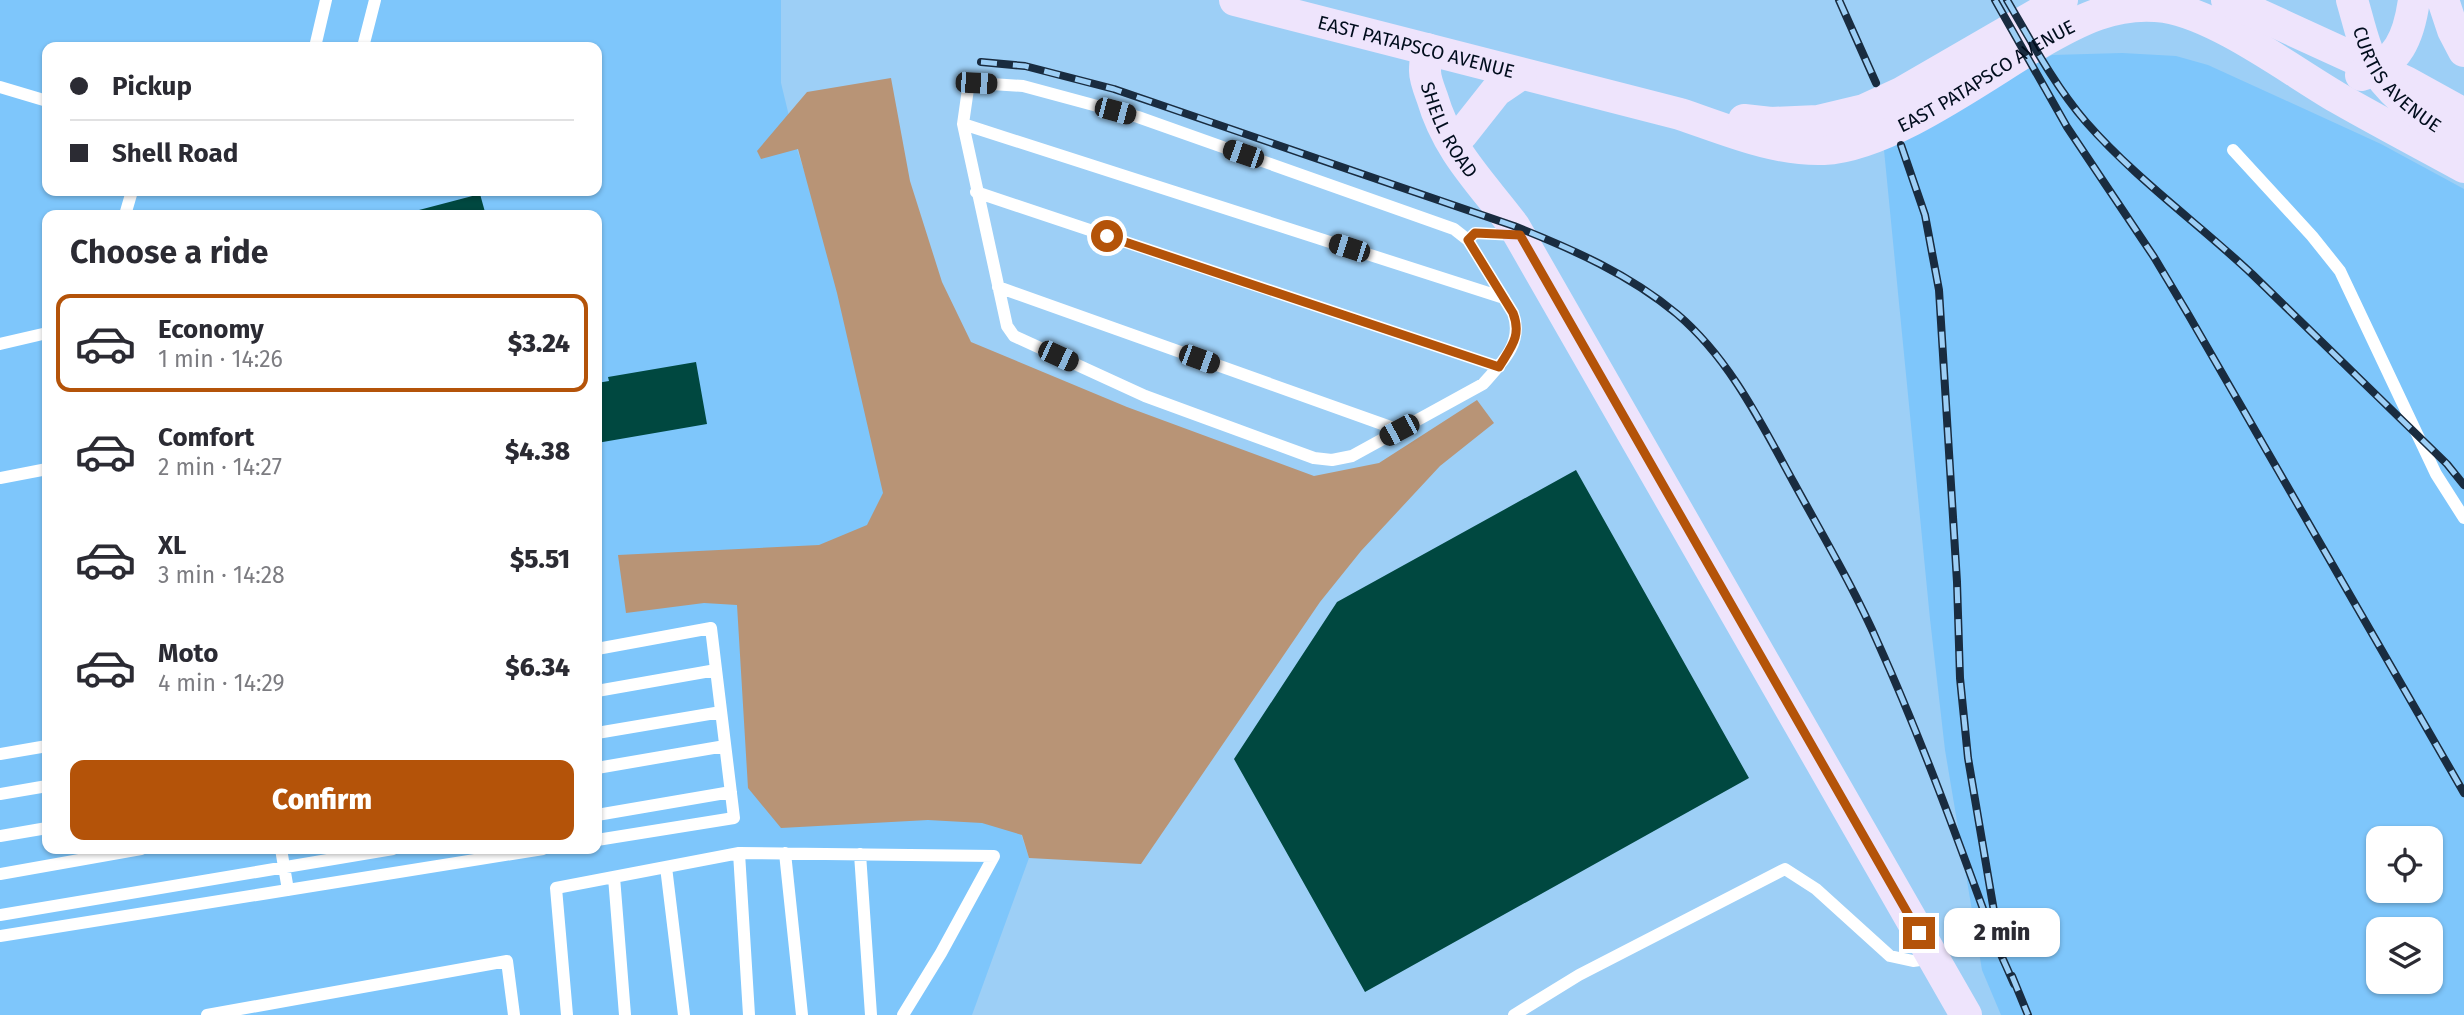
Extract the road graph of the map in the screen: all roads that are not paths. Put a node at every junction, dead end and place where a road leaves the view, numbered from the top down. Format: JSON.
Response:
{"nodes":[{"id":1,"x":326,"y":0,"type":"edge"},
{"id":2,"x":375,"y":0,"type":"edge"},
{"id":3,"x":1235,"y":0,"type":"edge"},
{"id":4,"x":2062,"y":0,"type":"edge"},
{"id":5,"x":2352,"y":0,"type":"edge"},
{"id":6,"x":2414,"y":0,"type":"edge"},
{"id":7,"x":2443,"y":0,"type":"edge"},
{"id":8,"x":2228,"y":7,"type":"edge"},
{"id":9,"x":316,"y":42,"type":"edge"},
{"id":10,"x":364,"y":42,"type":"edge"},
{"id":11,"x":1435,"y":51,"type":"junction"},
{"id":12,"x":2464,"y":51,"type":"edge"},
{"id":13,"x":2377,"y":71,"type":"junction"},
{"id":14,"x":1521,"y":74,"type":"junction"},
{"id":15,"x":0,"y":88,"type":"edge"},
{"id":16,"x":42,"y":100,"type":"edge"},
{"id":17,"x":1680,"y":114,"type":"junction"},
{"id":18,"x":2464,"y":114,"type":"edge"},
{"id":19,"x":963,"y":124,"type":"junction"},
{"id":20,"x":1462,"y":134,"type":"junction"},
{"id":21,"x":2464,"y":143,"type":"edge"},
{"id":22,"x":2233,"y":150,"type":"dead end"},
{"id":23,"x":2464,"y":167,"type":"edge"},
{"id":24,"x":976,"y":192,"type":"junction"},
{"id":25,"x":1489,"y":192,"type":"junction"},
{"id":26,"x":1520,"y":235,"type":"junction"},
{"id":27,"x":1468,"y":240,"type":"junction"},
{"id":28,"x":998,"y":287,"type":"junction"},
{"id":29,"x":1504,"y":298,"type":"junction"},
{"id":30,"x":42,"y":334,"type":"edge"},
{"id":31,"x":0,"y":344,"type":"edge"},
{"id":32,"x":1499,"y":367,"type":"junction"},
{"id":33,"x":1399,"y":430,"type":"junction"},
{"id":34,"x":42,"y":470,"type":"edge"},
{"id":35,"x":0,"y":478,"type":"edge"},
{"id":36,"x":2464,"y":518,"type":"edge"},
{"id":37,"x":602,"y":648,"type":"edge"},
{"id":38,"x":716,"y":670,"type":"junction"},
{"id":39,"x":602,"y":690,"type":"edge"},
{"id":40,"x":721,"y":712,"type":"junction"},
{"id":41,"x":602,"y":732,"type":"edge"},
{"id":42,"x":725,"y":746,"type":"junction"},
{"id":43,"x":42,"y":747,"type":"edge"},
{"id":44,"x":0,"y":754,"type":"edge"},
{"id":45,"x":602,"y":767,"type":"edge"},
{"id":46,"x":42,"y":787,"type":"edge"},
{"id":47,"x":730,"y":792,"type":"junction"},
{"id":48,"x":0,"y":794,"type":"edge"},
{"id":49,"x":602,"y":814,"type":"edge"},
{"id":50,"x":42,"y":829,"type":"edge"},
{"id":51,"x":0,"y":836,"type":"edge"},
{"id":52,"x":602,"y":839,"type":"edge"},
{"id":53,"x":739,"y":853,"type":"junction"},
{"id":54,"x":785,"y":853,"type":"junction"},
{"id":55,"x":113,"y":854,"type":"edge"},
{"id":56,"x":282,"y":854,"type":"edge"},
{"id":57,"x":364,"y":854,"type":"edge"},
{"id":58,"x":512,"y":854,"type":"edge"},
{"id":59,"x":860,"y":854,"type":"junction"},
{"id":60,"x":285,"y":867,"type":"junction"},
{"id":61,"x":666,"y":867,"type":"junction"},
{"id":62,"x":0,"y":874,"type":"edge"},
{"id":63,"x":614,"y":877,"type":"junction"},
{"id":64,"x":288,"y":890,"type":"junction"},
{"id":65,"x":0,"y":915,"type":"edge"},
{"id":66,"x":0,"y":936,"type":"edge"},
{"id":67,"x":1933,"y":958,"type":"junction"},
{"id":68,"x":207,"y":1015,"type":"edge"},
{"id":69,"x":513,"y":1015,"type":"edge"},
{"id":70,"x":567,"y":1015,"type":"edge"},
{"id":71,"x":625,"y":1015,"type":"edge"},
{"id":72,"x":684,"y":1015,"type":"edge"},
{"id":73,"x":749,"y":1015,"type":"edge"},
{"id":74,"x":802,"y":1015,"type":"edge"},
{"id":75,"x":871,"y":1015,"type":"edge"},
{"id":76,"x":903,"y":1015,"type":"edge"},
{"id":77,"x":1514,"y":1015,"type":"edge"},
{"id":78,"x":1966,"y":1015,"type":"edge"}],
"edges":[{"from":1,"to":9,"type":"lane"},
{"from":2,"to":10,"type":"lane"},
{"from":3,"to":11,"type":"main road","name":"EAST PATAPSCO AVENUE"},
{"from":4,"to":17,"type":"main road","name":"EAST PATAPSCO AVENUE"},
{"from":5,"to":13,"type":"main road","name":"CURTIS AVENUE"},
{"from":6,"to":13,"type":"main road"},
{"from":7,"to":12,"type":"main road"},
{"from":8,"to":13,"type":"main road","name":"EAST PATAPSCO AVENUE"},
{"from":8,"to":17,"type":"main road","name":"EAST PATAPSCO AVENUE"},
{"from":8,"to":23,"type":"main road","name":"EAST PATAPSCO AVENUE"},
{"from":11,"to":14,"type":"main road","name":"EAST PATAPSCO AVENUE"},
{"from":11,"to":20,"type":"main road","name":"SHELL ROAD"},
{"from":11,"to":25,"type":"main road","name":"SHELL ROAD"},
{"from":13,"to":18,"type":"main road","name":"EAST PATAPSCO AVENUE"},
{"from":13,"to":21,"type":"main road","name":"CURTIS AVENUE"},
{"from":14,"to":17,"type":"main road","name":"EAST PATAPSCO AVENUE"},
{"from":14,"to":20,"type":"main road"},
{"from":15,"to":16,"type":"lane"},
{"from":19,"to":24,"type":"lane"},
{"from":19,"to":27,"type":"lane"},
{"from":19,"to":29,"type":"lane"},
{"from":20,"to":25,"type":"main road","name":"SHELL ROAD"},
{"from":22,"to":36,"type":"lane"},
{"from":24,"to":28,"type":"lane"},
{"from":24,"to":32,"type":"lane"},
{"from":25,"to":26,"type":"main road","name":"SHELL ROAD"},
{"from":26,"to":27,"type":"lane"},
{"from":26,"to":67,"type":"main road","name":"SHELL ROAD"},
{"from":27,"to":29,"type":"lane"},
{"from":28,"to":33,"type":"lane"},
{"from":28,"to":33,"type":"lane"},
{"from":29,"to":32,"type":"lane"},
{"from":30,"to":31,"type":"lane"},
{"from":32,"to":33,"type":"lane"},
{"from":34,"to":35,"type":"lane"},
{"from":37,"to":38,"type":"lane"},
{"from":38,"to":39,"type":"lane"},
{"from":38,"to":40,"type":"lane"},
{"from":40,"to":41,"type":"lane"},
{"from":40,"to":42,"type":"lane"},
{"from":42,"to":45,"type":"lane"},
{"from":42,"to":47,"type":"lane"},
{"from":43,"to":44,"type":"lane"},
{"from":46,"to":48,"type":"lane"},
{"from":47,"to":49,"type":"lane"},
{"from":47,"to":52,"type":"lane"},
{"from":50,"to":51,"type":"lane"},
{"from":53,"to":54,"type":"lane"},
{"from":53,"to":61,"type":"lane"},
{"from":53,"to":73,"type":"lane"},
{"from":54,"to":59,"type":"lane"},
{"from":54,"to":74,"type":"lane"},
{"from":55,"to":62,"type":"lane"},
{"from":56,"to":60,"type":"lane"},
{"from":57,"to":60,"type":"lane"},
{"from":58,"to":64,"type":"lane"},
{"from":59,"to":75,"type":"lane"},
{"from":59,"to":76,"type":"lane"},
{"from":60,"to":64,"type":"lane"},
{"from":60,"to":65,"type":"lane"},
{"from":61,"to":63,"type":"lane"},
{"from":61,"to":72,"type":"lane"},
{"from":63,"to":70,"type":"lane"},
{"from":63,"to":71,"type":"lane"},
{"from":64,"to":66,"type":"lane"},
{"from":67,"to":77,"type":"lane"},
{"from":67,"to":78,"type":"main road","name":"SHELL ROAD"},
{"from":68,"to":69,"type":"lane"}]}
